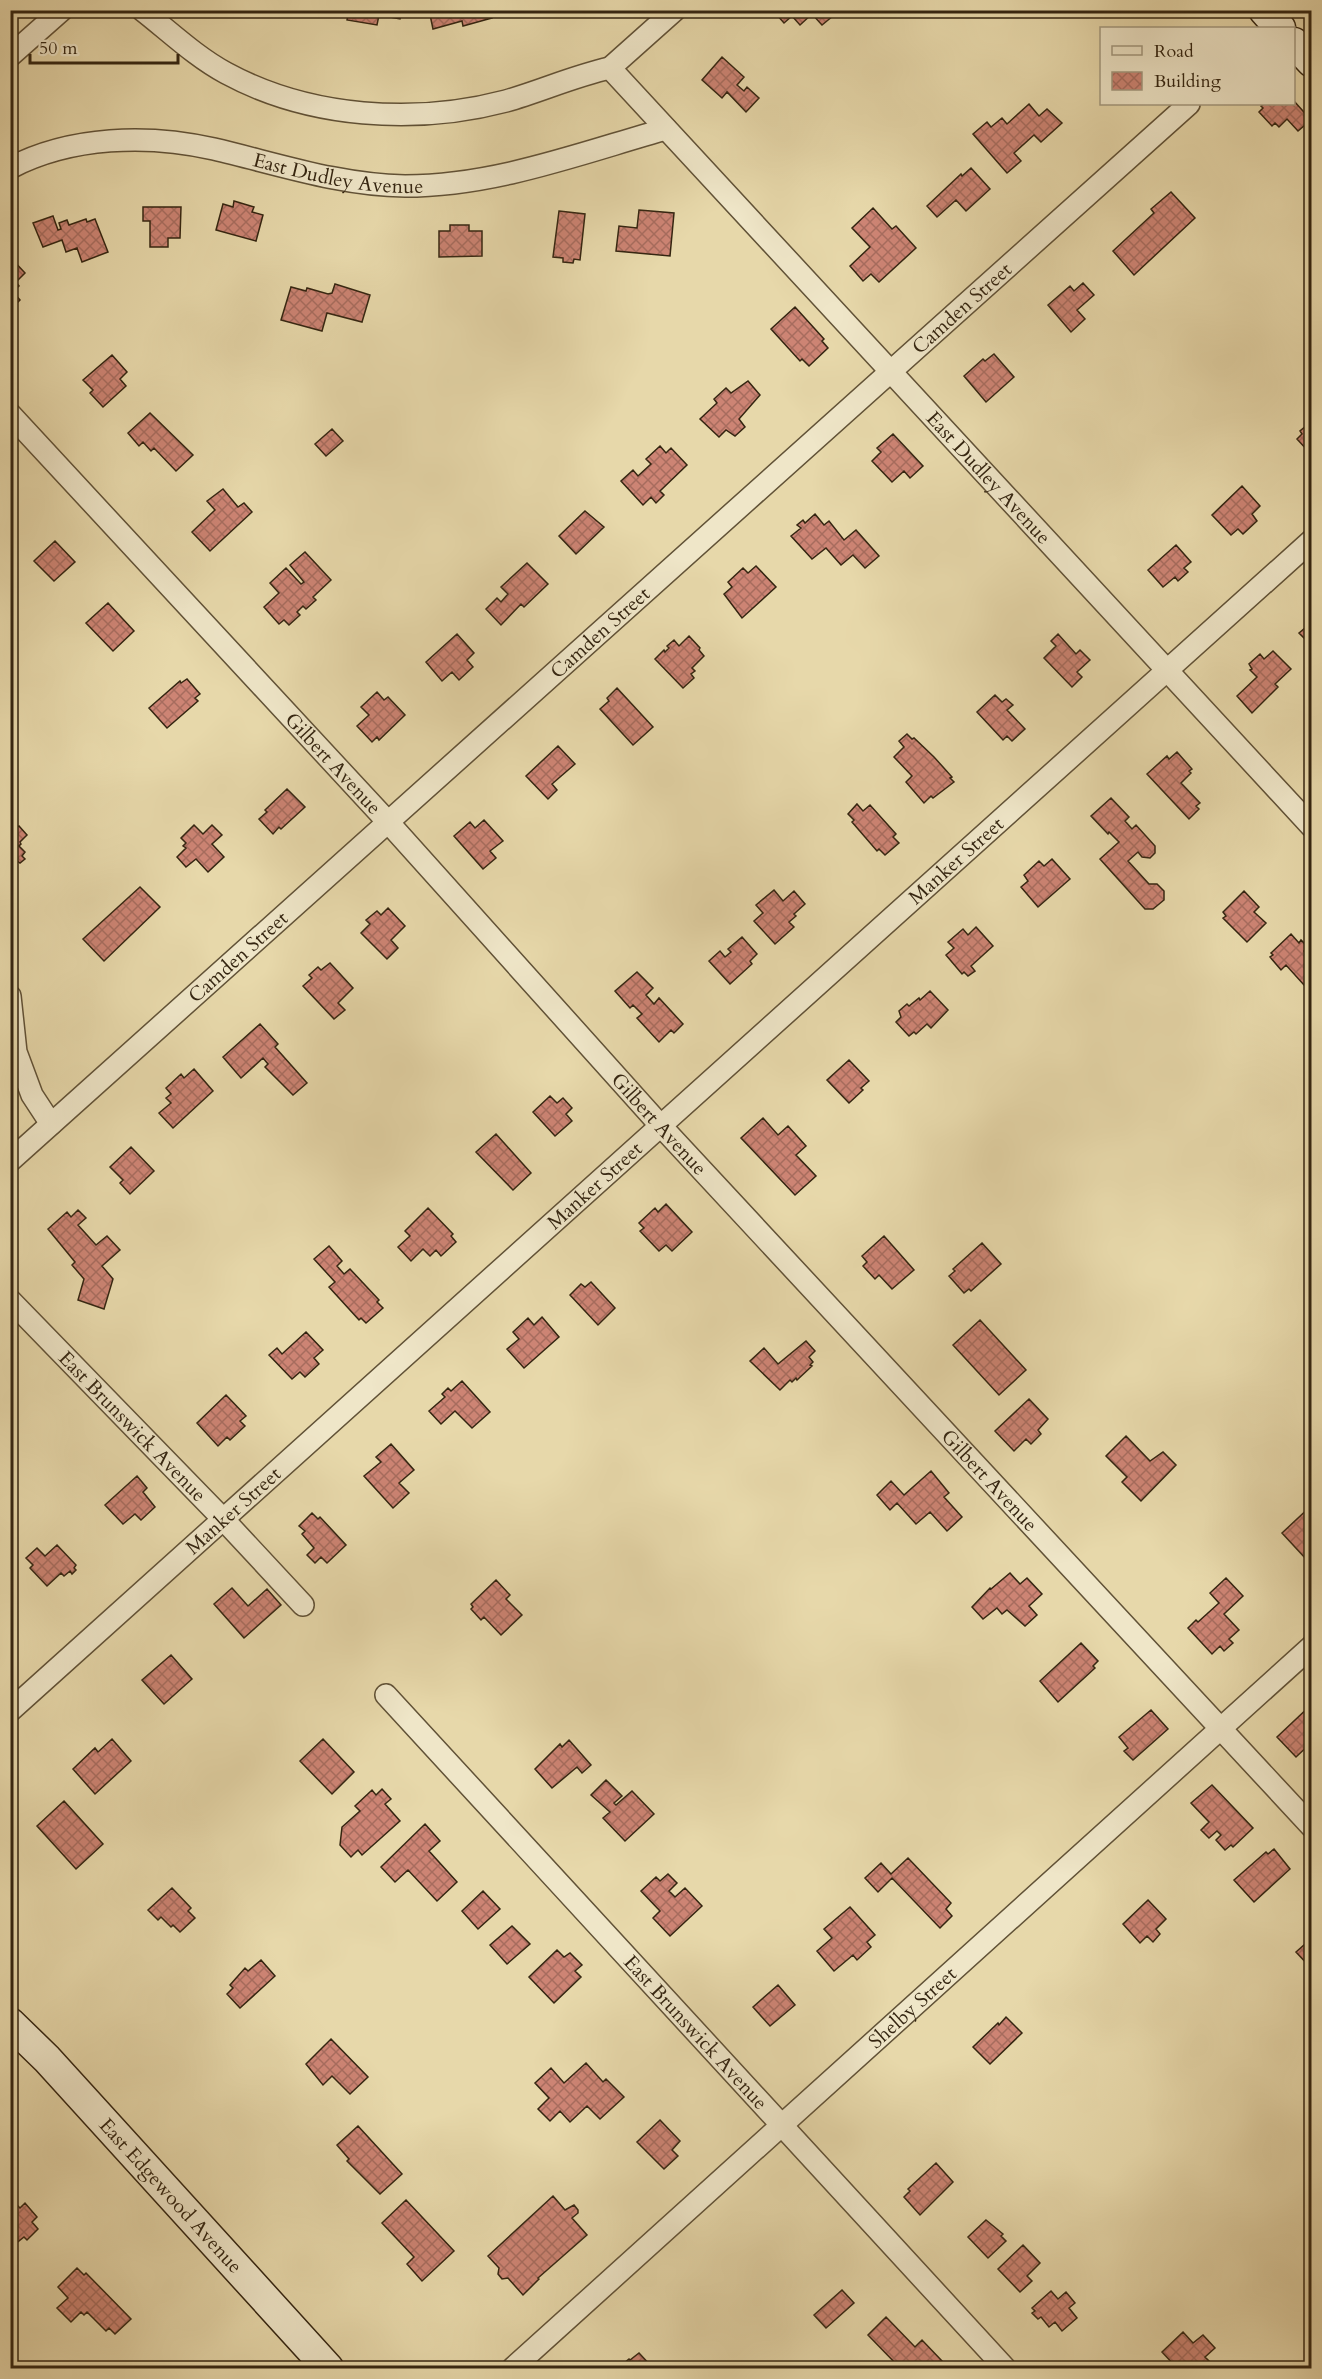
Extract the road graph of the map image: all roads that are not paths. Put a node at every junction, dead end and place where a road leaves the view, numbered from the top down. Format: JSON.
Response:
{"nodes":[{"id":1,"x":62,"y":10,"type":"edge"},
{"id":2,"x":142,"y":10,"type":"edge"},
{"id":3,"x":675,"y":10,"type":"edge"},
{"id":4,"x":1295,"y":46,"type":"edge"},
{"id":5,"x":10,"y":56,"type":"edge"},
{"id":6,"x":1311,"y":62,"type":"edge"},
{"id":7,"x":610,"y":68,"type":"junction"},
{"id":8,"x":1188,"y":105,"type":"edge"},
{"id":9,"x":666,"y":129,"type":"junction"},
{"id":10,"x":10,"y":168,"type":"edge"},
{"id":11,"x":891,"y":370,"type":"junction"},
{"id":12,"x":10,"y":414,"type":"edge"},
{"id":13,"x":1311,"y":540,"type":"edge"},
{"id":14,"x":1167,"y":669,"type":"junction"},
{"id":15,"x":388,"y":822,"type":"junction"},
{"id":16,"x":1311,"y":827,"type":"edge"},
{"id":17,"x":10,"y":996,"type":"edge"},
{"id":18,"x":51,"y":1124,"type":"junction"},
{"id":19,"x":660,"y":1125,"type":"junction"},
{"id":20,"x":10,"y":1161,"type":"edge"},
{"id":21,"x":10,"y":1300,"type":"edge"},
{"id":22,"x":224,"y":1520,"type":"junction"},
{"id":23,"x":303,"y":1605,"type":"dead end"},
{"id":24,"x":1311,"y":1646,"type":"edge"},
{"id":25,"x":386,"y":1695,"type":"dead end"},
{"id":26,"x":10,"y":1711,"type":"edge"},
{"id":27,"x":1220,"y":1729,"type":"junction"},
{"id":28,"x":1311,"y":1827,"type":"edge"},
{"id":29,"x":10,"y":2023,"type":"edge"},
{"id":30,"x":781,"y":2125,"type":"junction"},
{"id":31,"x":328,"y":2368,"type":"edge"},
{"id":32,"x":513,"y":2368,"type":"edge"},
{"id":33,"x":1005,"y":2368,"type":"edge"}],
"edges":[{"from":1,"to":5,"type":"street"},
{"from":2,"to":7,"type":"street"},
{"from":3,"to":7,"type":"street"},
{"from":4,"to":6,"type":"main road"},
{"from":7,"to":9,"type":"street","name":"East Dudley Avenue"},
{"from":8,"to":11,"type":"street","name":"Camden Street"},
{"from":9,"to":10,"type":"street","name":"East Dudley Avenue"},
{"from":9,"to":11,"type":"street","name":"East Dudley Avenue"},
{"from":11,"to":14,"type":"street","name":"East Dudley Avenue"},
{"from":11,"to":15,"type":"street","name":"Camden Street"},
{"from":12,"to":15,"type":"street","name":"Gilbert Avenue"},
{"from":13,"to":14,"type":"street","name":"Manker Street"},
{"from":14,"to":16,"type":"street","name":"East Dudley Avenue"},
{"from":14,"to":19,"type":"street","name":"Manker Street"},
{"from":15,"to":18,"type":"street","name":"Camden Street"},
{"from":15,"to":19,"type":"street","name":"Gilbert Avenue"},
{"from":17,"to":18,"type":"street"},
{"from":18,"to":20,"type":"street","name":"Camden Street"},
{"from":19,"to":22,"type":"street","name":"Manker Street"},
{"from":19,"to":27,"type":"street","name":"Gilbert Avenue"},
{"from":21,"to":22,"type":"street","name":"East Brunswick Avenue"},
{"from":22,"to":23,"type":"street","name":"East Brunswick Avenue"},
{"from":22,"to":26,"type":"street","name":"Manker Street"},
{"from":24,"to":27,"type":"street","name":"Shelby Street"},
{"from":25,"to":30,"type":"street","name":"East Brunswick Avenue"},
{"from":27,"to":28,"type":"street","name":"Gilbert Avenue"},
{"from":27,"to":30,"type":"street","name":"Shelby Street"},
{"from":29,"to":31,"type":"main road","name":"East Edgewood Avenue"},
{"from":30,"to":32,"type":"street","name":"Shelby Street"},
{"from":30,"to":33,"type":"street","name":"East Brunswick Avenue"}]}
